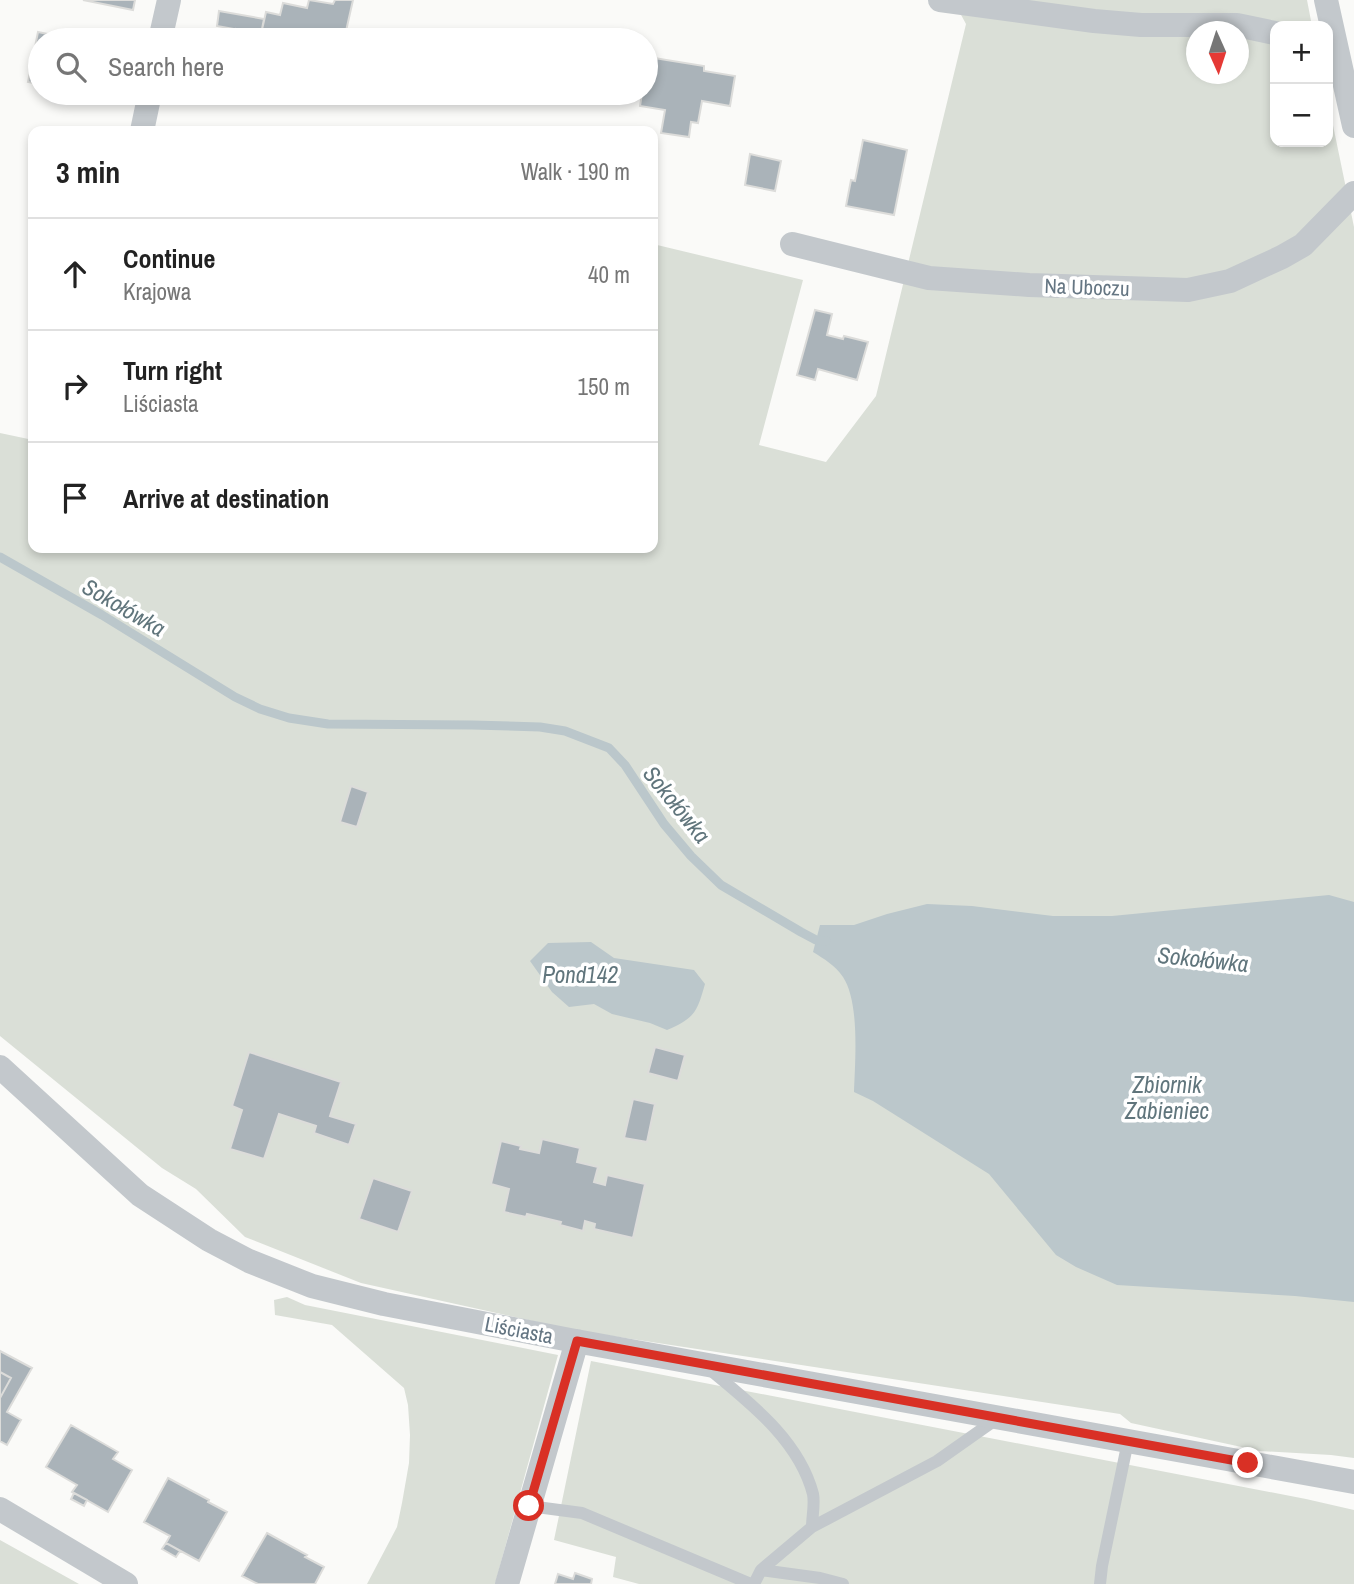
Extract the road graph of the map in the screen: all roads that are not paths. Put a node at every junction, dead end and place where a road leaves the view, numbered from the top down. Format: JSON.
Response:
{"nodes":[{"id":1,"x":169,"y":0,"type":"edge"},
{"id":2,"x":940,"y":0,"type":"edge"},
{"id":3,"x":1326,"y":0,"type":"edge"},
{"id":4,"x":1329,"y":21,"type":"edge"},
{"id":5,"x":163,"y":28,"type":"edge"},
{"id":6,"x":1270,"y":32,"type":"edge"},
{"id":7,"x":1333,"y":52,"type":"edge"},
{"id":8,"x":147,"y":105,"type":"edge"},
{"id":9,"x":143,"y":126,"type":"edge"},
{"id":10,"x":1354,"y":126,"type":"edge"},
{"id":11,"x":1354,"y":193,"type":"edge"},
{"id":12,"x":793,"y":244,"type":"dead end"},
{"id":13,"x":0,"y":1067,"type":"edge"},
{"id":14,"x":577,"y":1341,"type":"junction"},
{"id":15,"x":703,"y":1364,"type":"junction"},
{"id":16,"x":999,"y":1418,"type":"junction"},
{"id":17,"x":1128,"y":1441,"type":"junction"},
{"id":18,"x":1354,"y":1482,"type":"edge"},
{"id":19,"x":529,"y":1506,"type":"junction"},
{"id":20,"x":0,"y":1509,"type":"edge"},
{"id":21,"x":812,"y":1527,"type":"junction"},
{"id":22,"x":761,"y":1570,"type":"junction"},
{"id":23,"x":126,"y":1584,"type":"edge"},
{"id":24,"x":507,"y":1584,"type":"edge"},
{"id":25,"x":753,"y":1584,"type":"edge"},
{"id":26,"x":843,"y":1584,"type":"edge"},
{"id":27,"x":1100,"y":1584,"type":"edge"}],
"edges":[{"from":1,"to":5,"type":"street"},
{"from":2,"to":6,"type":"street"},
{"from":3,"to":4,"type":"street"},
{"from":7,"to":10,"type":"street"},
{"from":8,"to":9,"type":"street"},
{"from":11,"to":12,"type":"street","name":"Na Uboczu"},
{"from":13,"to":14,"type":"street","name":"Liściasta"},
{"from":14,"to":15,"type":"street","name":"Liściasta"},
{"from":14,"to":19,"type":"street"},
{"from":15,"to":16,"type":"street","name":"Liściasta"},
{"from":15,"to":21,"type":"lane"},
{"from":16,"to":17,"type":"street","name":"Liściasta"},
{"from":16,"to":21,"type":"lane"},
{"from":17,"to":18,"type":"street","name":"Liściasta"},
{"from":17,"to":27,"type":"lane"},
{"from":19,"to":24,"type":"street"},
{"from":19,"to":25,"type":"lane"},
{"from":20,"to":23,"type":"street"},
{"from":21,"to":22,"type":"lane"},
{"from":22,"to":25,"type":"lane"},
{"from":22,"to":26,"type":"lane"}]}
